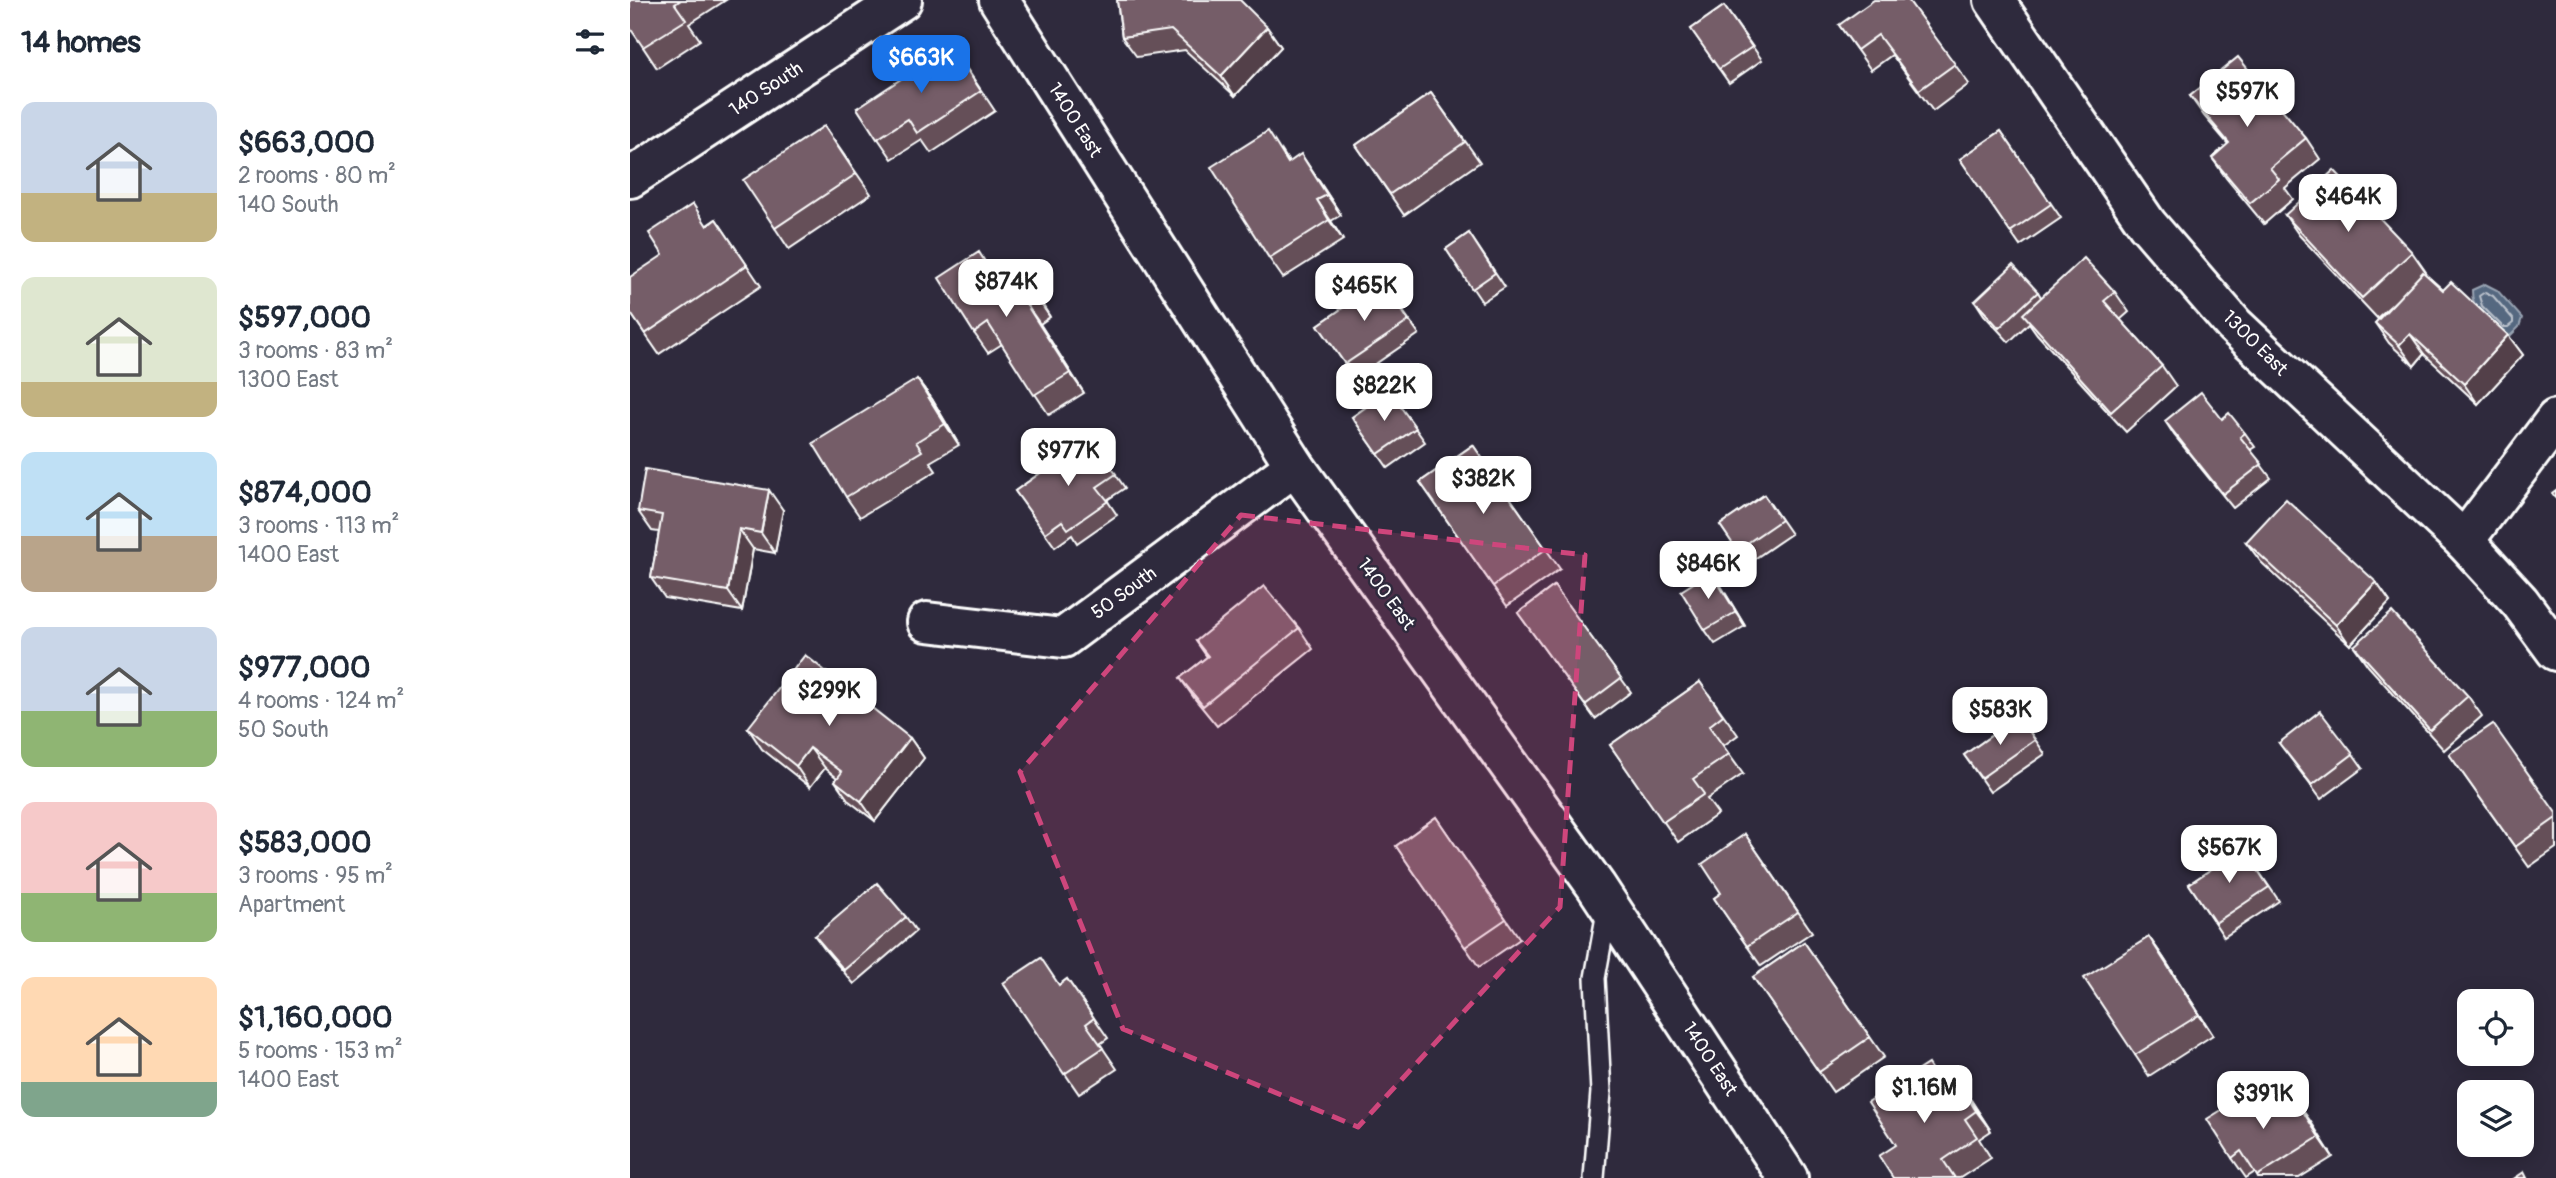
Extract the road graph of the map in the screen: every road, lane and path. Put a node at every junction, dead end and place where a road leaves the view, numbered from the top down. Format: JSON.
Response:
{"nodes":[{"id":1,"x":902,"y":0,"type":"edge"},
{"id":2,"x":999,"y":0,"type":"edge"},
{"id":3,"x":1994,"y":0,"type":"edge"},
{"id":4,"x":630,"y":178,"type":"edge"},
{"id":5,"x":2556,"y":419,"type":"edge"},
{"id":6,"x":1295,"y":466,"type":"junction"},
{"id":7,"x":2464,"y":541,"type":"junction"},
{"id":8,"x":927,"y":622,"type":"dead end"},
{"id":9,"x":2556,"y":651,"type":"edge"},
{"id":10,"x":1608,"y":905,"type":"junction"},
{"id":11,"x":1594,"y":1178,"type":"edge"},
{"id":12,"x":1788,"y":1178,"type":"edge"}],
"edges":[{"from":1,"to":4,"type":"street","name":"140 South"},
{"from":2,"to":6,"type":"street","name":"1400 East"},
{"from":3,"to":7,"type":"street","name":"1300 East"},
{"from":5,"to":7,"type":"street"},
{"from":6,"to":8,"type":"street","name":"50 South"},
{"from":6,"to":10,"type":"street","name":"1400 East"},
{"from":7,"to":9,"type":"street","name":"1300 East"},
{"from":10,"to":11,"type":"lane"},
{"from":10,"to":12,"type":"street","name":"1400 East"}]}
